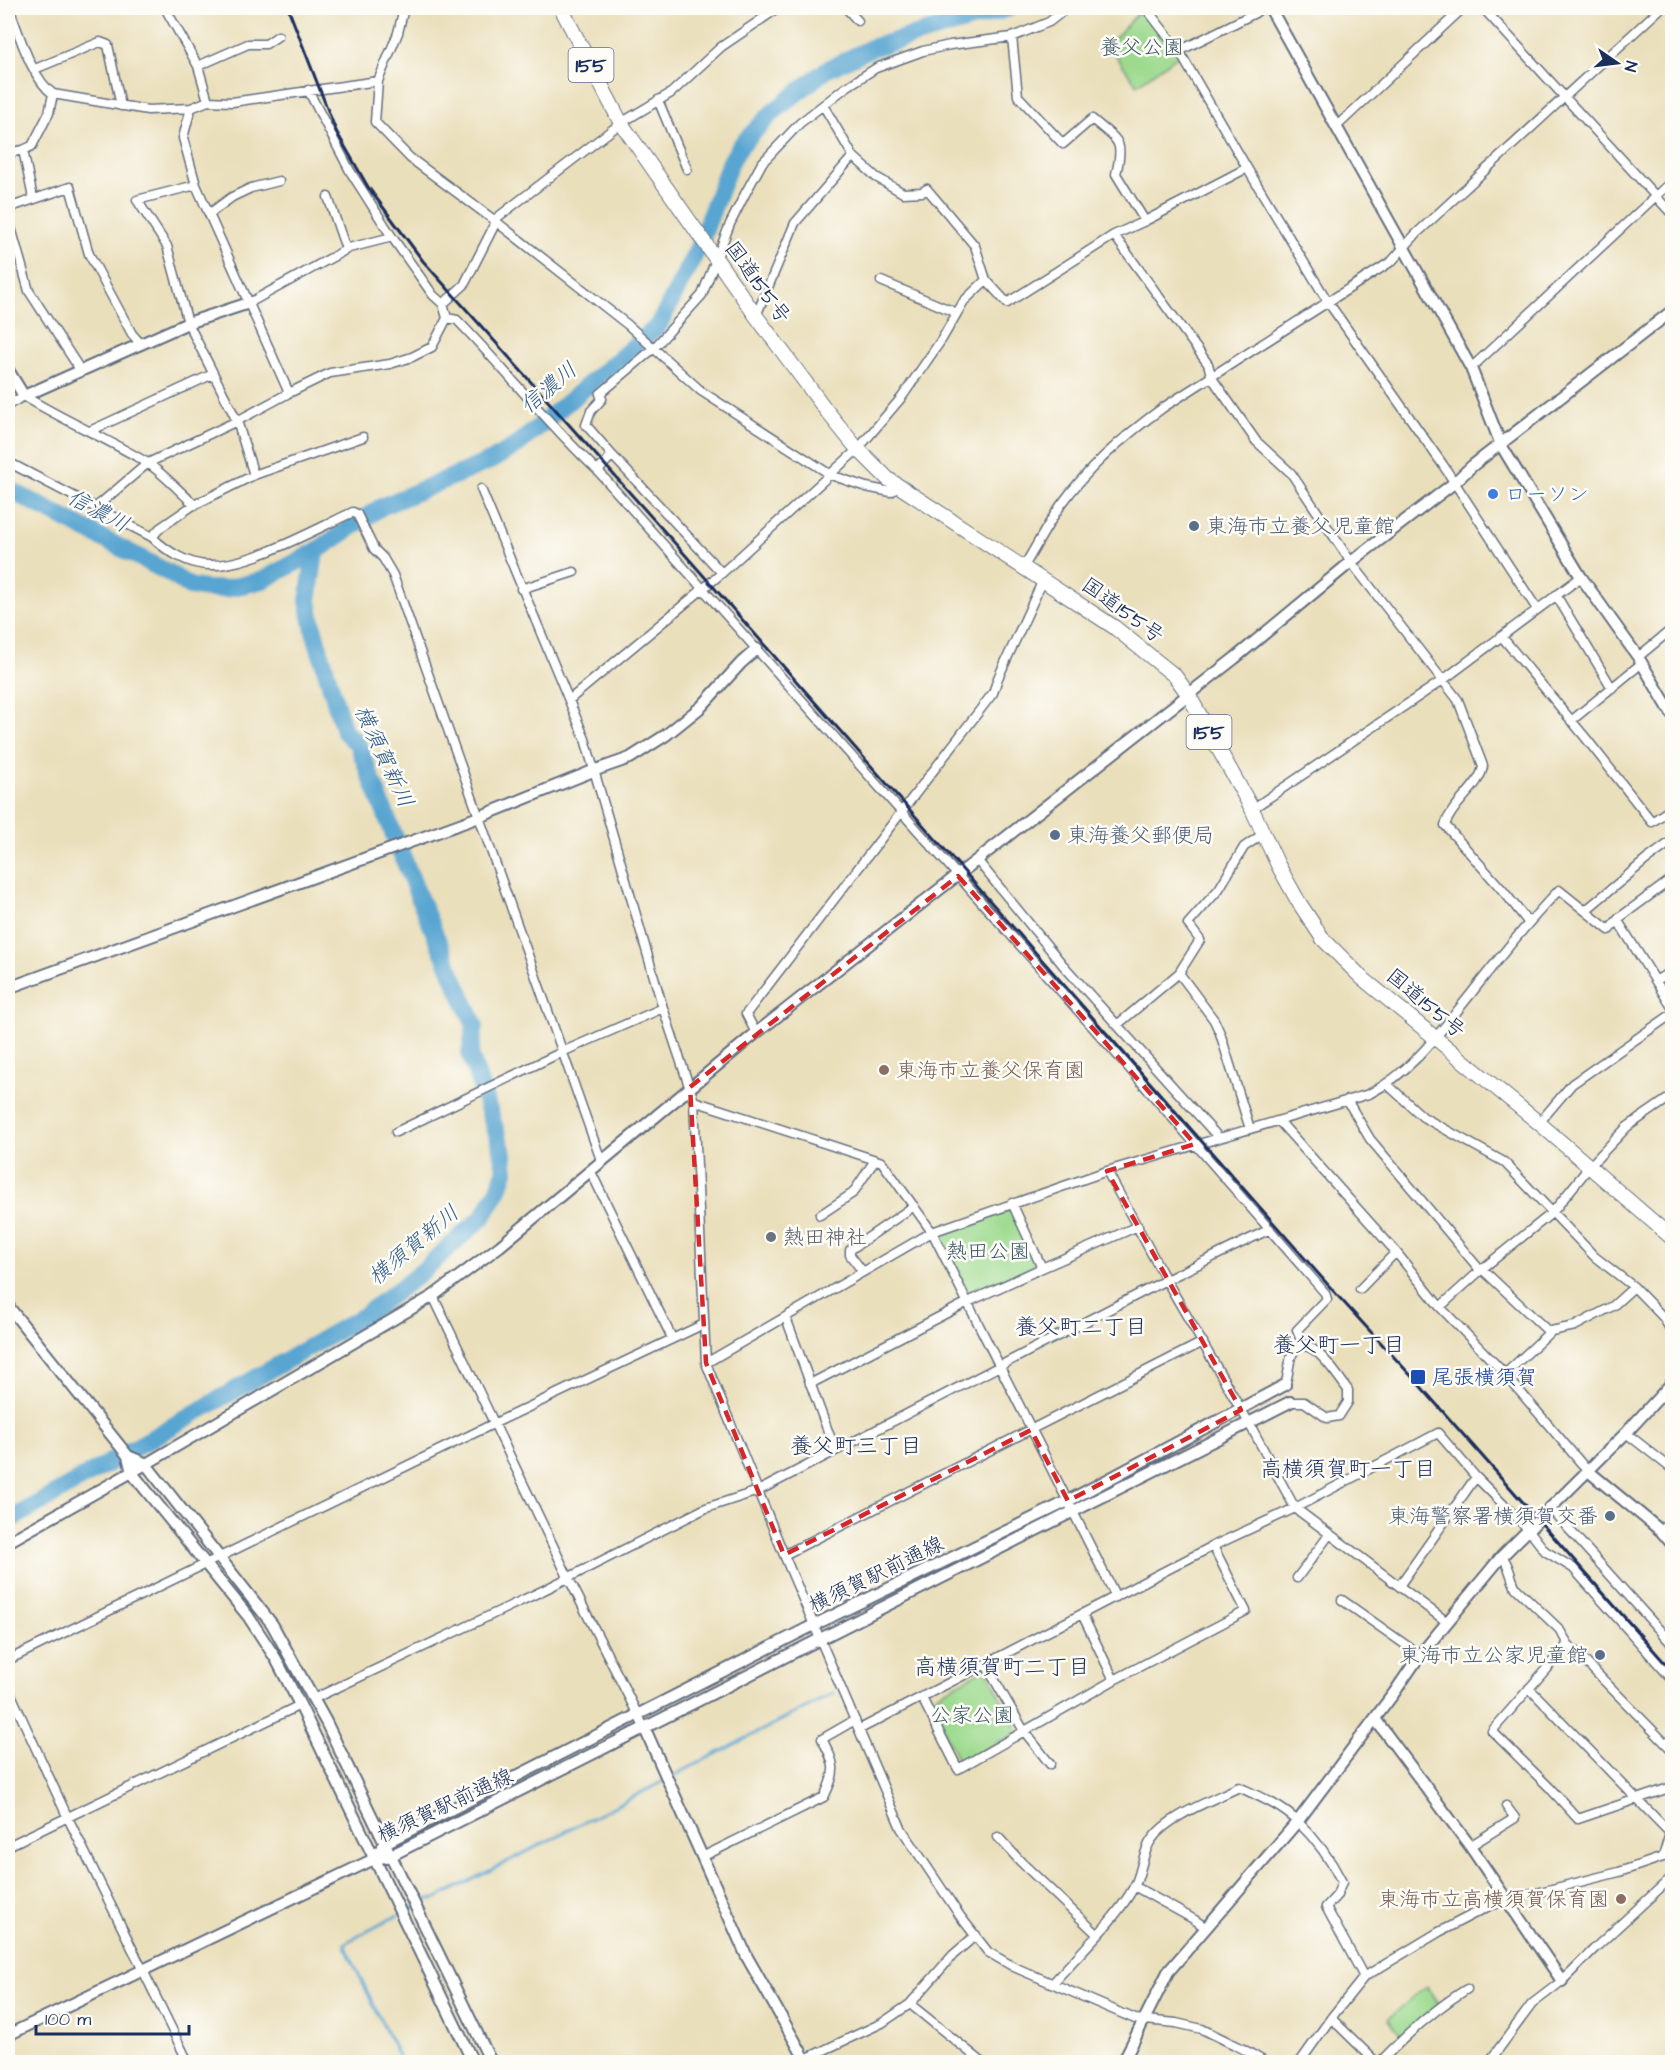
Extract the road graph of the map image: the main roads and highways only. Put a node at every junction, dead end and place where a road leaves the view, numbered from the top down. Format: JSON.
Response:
{"nodes":[{"id":1,"x":561,"y":8,"type":"edge"},
{"id":2,"x":1672,"y":1238,"type":"edge"}],
"edges":[{"from":1,"to":2,"type":"highway","name":"国道155号","number":"155"}]}
